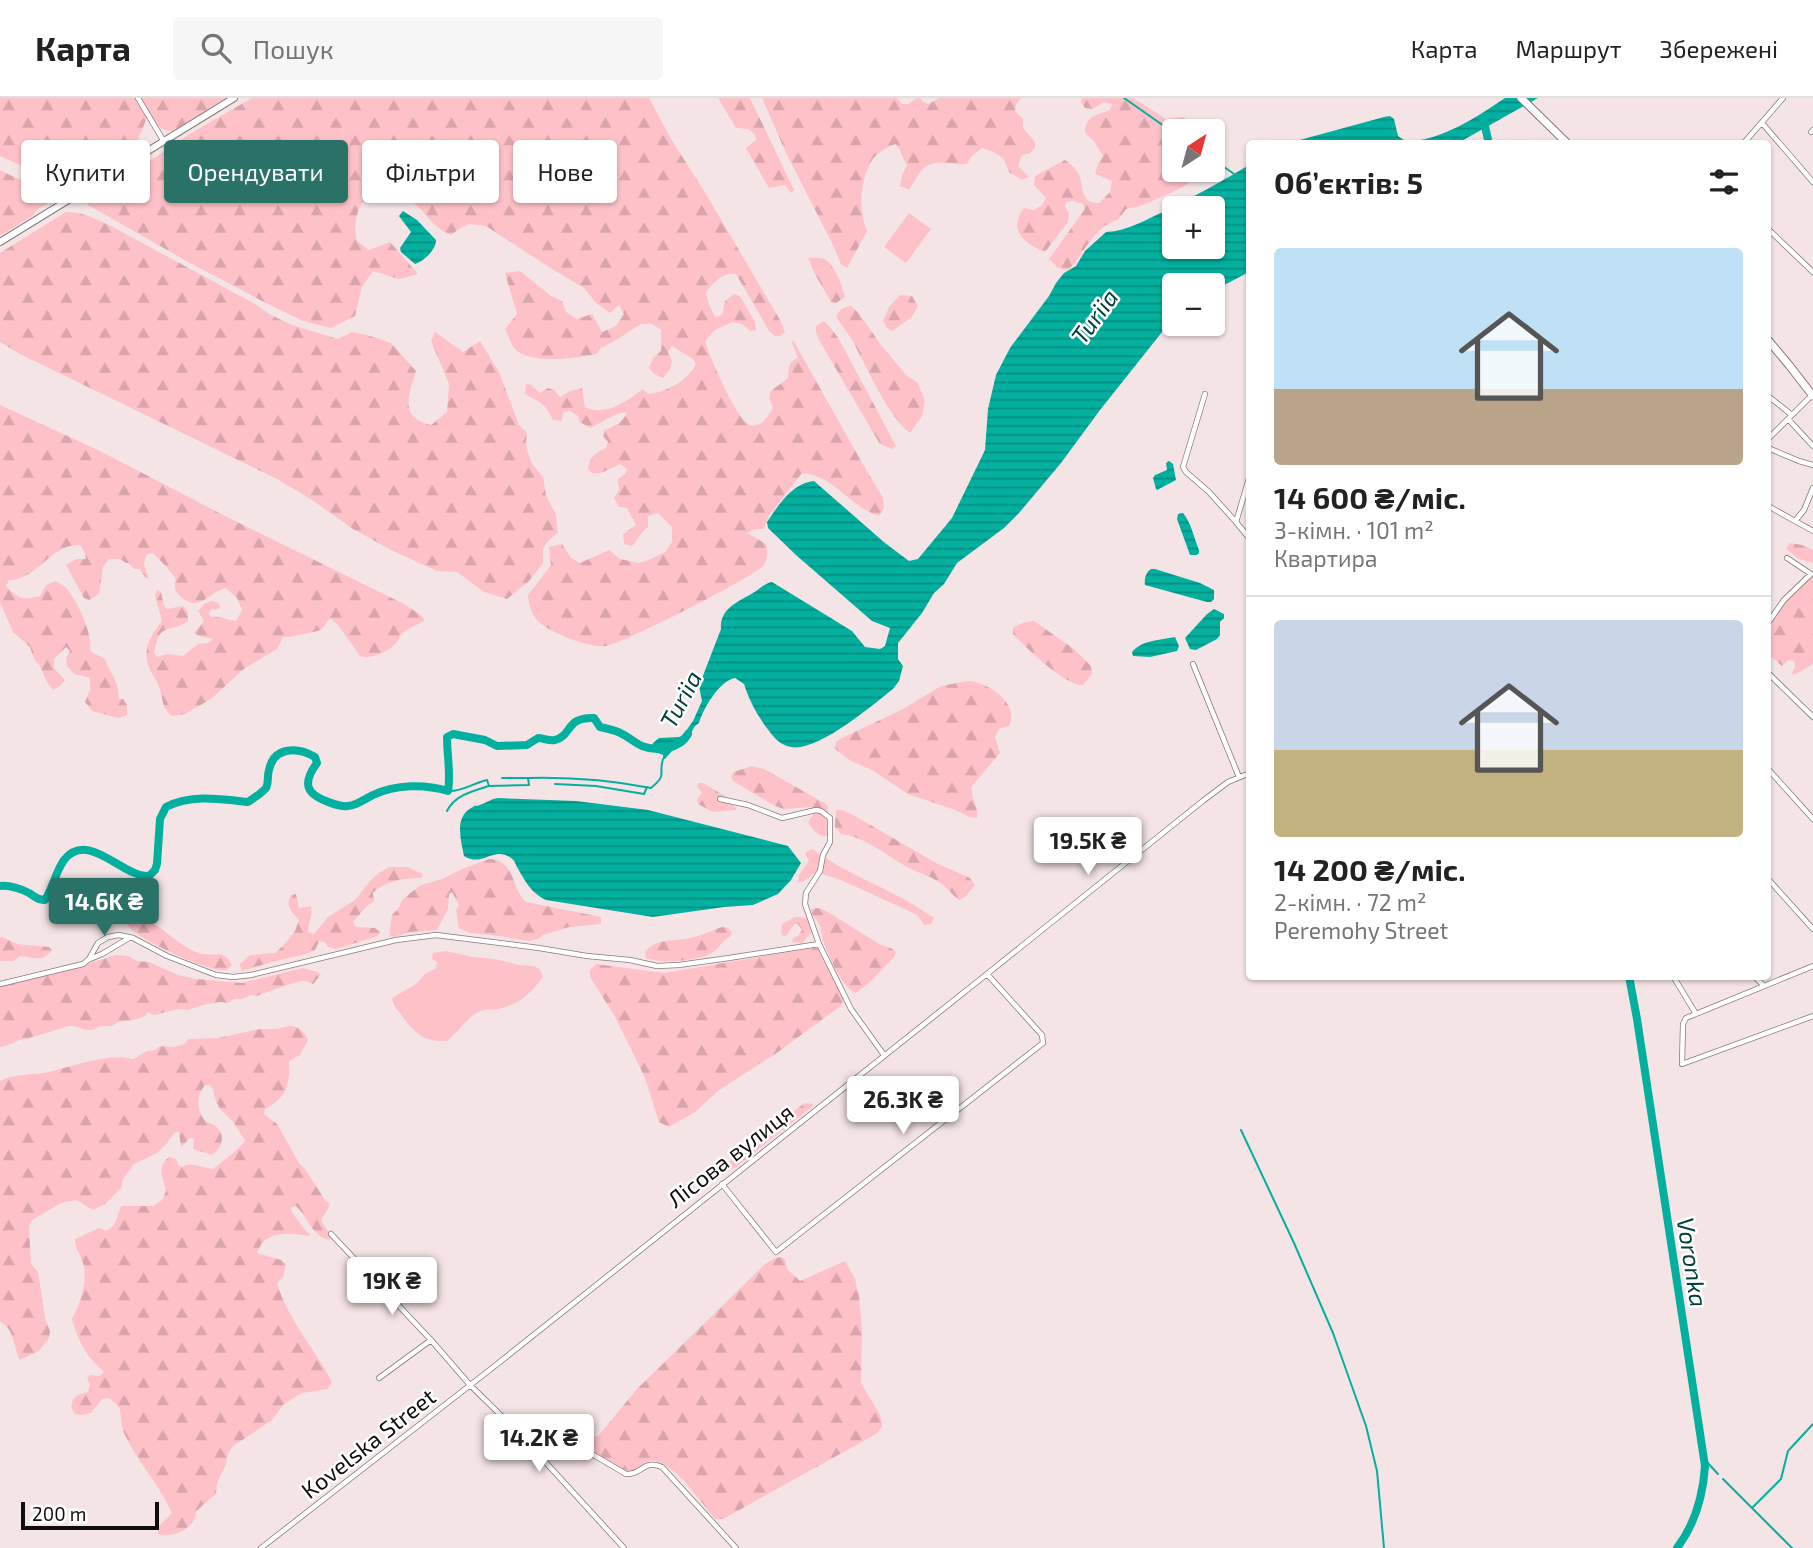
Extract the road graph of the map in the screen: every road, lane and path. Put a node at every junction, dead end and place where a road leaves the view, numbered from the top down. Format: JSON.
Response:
{"nodes":[{"id":1,"x":138,"y":98,"type":"edge"},
{"id":2,"x":234,"y":98,"type":"edge"},
{"id":3,"x":1521,"y":98,"type":"edge"},
{"id":4,"x":1783,"y":98,"type":"edge"},
{"id":5,"x":1762,"y":123,"type":"junction"},
{"id":6,"x":163,"y":140,"type":"junction"},
{"id":7,"x":1564,"y":140,"type":"edge"},
{"id":8,"x":1747,"y":140,"type":"edge"},
{"id":9,"x":1813,"y":182,"type":"edge"},
{"id":10,"x":1771,"y":232,"type":"edge"},
{"id":11,"x":0,"y":242,"type":"edge"},
{"id":12,"x":1813,"y":272,"type":"edge"},
{"id":13,"x":1771,"y":344,"type":"edge"},
{"id":14,"x":1205,"y":394,"type":"dead end"},
{"id":15,"x":1813,"y":395,"type":"edge"},
{"id":16,"x":1771,"y":400,"type":"edge"},
{"id":17,"x":1790,"y":417,"type":"junction"},
{"id":18,"x":1771,"y":436,"type":"edge"},
{"id":19,"x":1813,"y":446,"type":"edge"},
{"id":20,"x":1771,"y":449,"type":"edge"},
{"id":21,"x":1813,"y":465,"type":"edge"},
{"id":22,"x":1246,"y":488,"type":"edge"},
{"id":23,"x":1813,"y":488,"type":"edge"},
{"id":24,"x":1771,"y":508,"type":"edge"},
{"id":25,"x":1795,"y":521,"type":"junction"},
{"id":26,"x":1236,"y":522,"type":"junction"},
{"id":27,"x":1813,"y":531,"type":"edge"},
{"id":28,"x":1246,"y":534,"type":"edge"},
{"id":29,"x":1787,"y":558,"type":"dead end"},
{"id":30,"x":1771,"y":619,"type":"edge"},
{"id":31,"x":1193,"y":664,"type":"dead end"},
{"id":32,"x":1771,"y":676,"type":"edge"},
{"id":33,"x":1813,"y":717,"type":"edge"},
{"id":34,"x":1771,"y":772,"type":"edge"},
{"id":35,"x":1246,"y":774,"type":"edge"},
{"id":36,"x":1239,"y":777,"type":"junction"},
{"id":37,"x":720,"y":799,"type":"dead end"},
{"id":38,"x":1813,"y":819,"type":"edge"},
{"id":39,"x":1771,"y":882,"type":"edge"},
{"id":40,"x":1813,"y":929,"type":"edge"},
{"id":41,"x":129,"y":937,"type":"junction"},
{"id":42,"x":820,"y":944,"type":"junction"},
{"id":43,"x":89,"y":960,"type":"junction"},
{"id":44,"x":1813,"y":966,"type":"edge"},
{"id":45,"x":988,"y":974,"type":"junction"},
{"id":46,"x":1675,"y":980,"type":"edge"},
{"id":47,"x":1758,"y":980,"type":"edge"},
{"id":48,"x":0,"y":984,"type":"edge"},
{"id":49,"x":1763,"y":985,"type":"junction"},
{"id":50,"x":1696,"y":1014,"type":"junction"},
{"id":51,"x":1813,"y":1016,"type":"edge"},
{"id":52,"x":884,"y":1055,"type":"junction"},
{"id":53,"x":722,"y":1184,"type":"junction"},
{"id":54,"x":331,"y":1234,"type":"dead end"},
{"id":55,"x":431,"y":1340,"type":"junction"},
{"id":56,"x":496,"y":1365,"type":"joint"},
{"id":57,"x":379,"y":1378,"type":"dead end"},
{"id":58,"x":470,"y":1385,"type":"junction"},
{"id":59,"x":534,"y":1450,"type":"junction"},
{"id":60,"x":268,"y":1542,"type":"junction"},
{"id":61,"x":261,"y":1548,"type":"edge"},
{"id":62,"x":272,"y":1548,"type":"edge"},
{"id":63,"x":624,"y":1548,"type":"edge"},
{"id":64,"x":736,"y":1548,"type":"edge"}],
"edges":[{"from":1,"to":6,"type":"street"},
{"from":2,"to":6,"type":"main road"},
{"from":3,"to":7,"type":"highway"},
{"from":4,"to":5,"type":"street"},
{"from":5,"to":8,"type":"street"},
{"from":5,"to":9,"type":"street"},
{"from":6,"to":11,"type":"main road"},
{"from":10,"to":12,"type":"street"},
{"from":13,"to":15,"type":"highway"},
{"from":14,"to":26,"type":"street"},
{"from":15,"to":17,"type":"street"},
{"from":16,"to":17,"type":"street"},
{"from":17,"to":18,"type":"street"},
{"from":17,"to":19,"type":"street"},
{"from":20,"to":21,"type":"street"},
{"from":22,"to":26,"type":"street"},
{"from":23,"to":25,"type":"street"},
{"from":24,"to":25,"type":"street"},
{"from":25,"to":27,"type":"street"},
{"from":26,"to":28,"type":"street"},
{"from":29,"to":30,"type":"street"},
{"from":31,"to":36,"type":"street"},
{"from":32,"to":33,"type":"street"},
{"from":34,"to":38,"type":"street"},
{"from":35,"to":36,"type":"street","name":"Лісова вулиця"},
{"from":36,"to":45,"type":"street","name":"Лісова вулиця"},
{"from":37,"to":42,"type":"street"},
{"from":39,"to":40,"type":"street"},
{"from":41,"to":42,"type":"street"},
{"from":41,"to":43,"type":"street"},
{"from":41,"to":43,"type":"street"},
{"from":42,"to":52,"type":"street"},
{"from":43,"to":48,"type":"street"},
{"from":44,"to":49,"type":"street"},
{"from":45,"to":52,"type":"street","name":"Лісова вулиця"},
{"from":45,"to":53,"type":"street"},
{"from":46,"to":50,"type":"street"},
{"from":47,"to":49,"type":"street"},
{"from":49,"to":50,"type":"street"},
{"from":50,"to":51,"type":"street"},
{"from":52,"to":53,"type":"street","name":"Лісова вулиця"},
{"from":53,"to":56,"type":"street","name":"Лісова вулиця"},
{"from":54,"to":55,"type":"street"},
{"from":55,"to":57,"type":"street"},
{"from":55,"to":58,"type":"street"},
{"from":56,"to":58,"type":"street","name":"Kovelska Street"},
{"from":58,"to":59,"type":"street"},
{"from":58,"to":60,"type":"street","name":"Kovelska Street"},
{"from":59,"to":63,"type":"street"},
{"from":59,"to":64,"type":"street"},
{"from":60,"to":61,"type":"street","name":"Kovelska Street"},
{"from":60,"to":62,"type":"street"}]}
